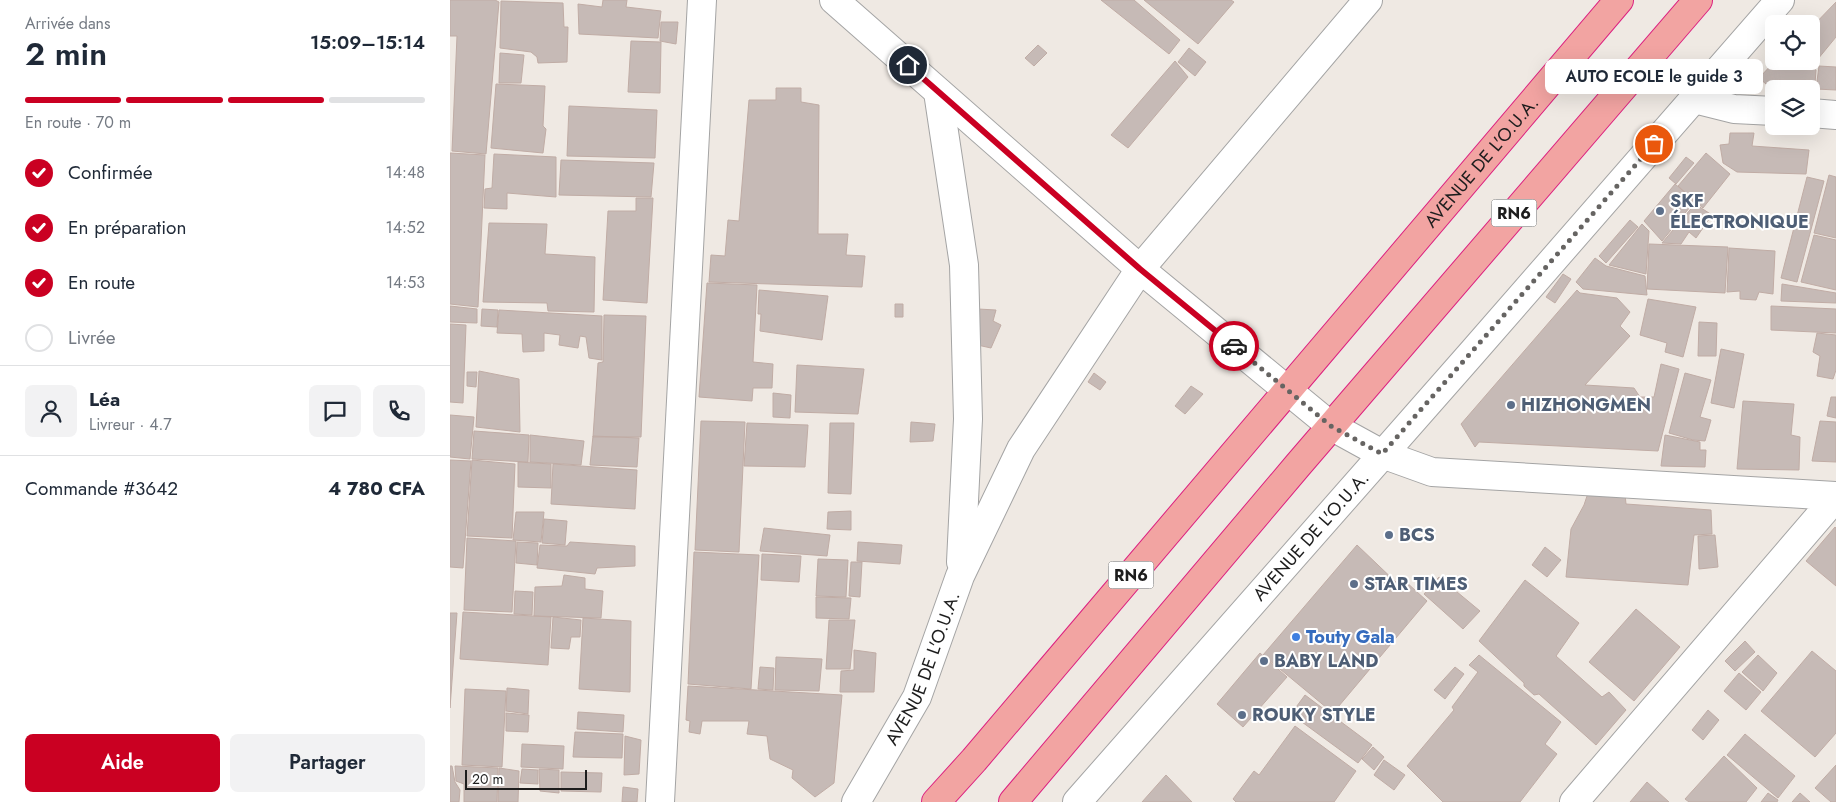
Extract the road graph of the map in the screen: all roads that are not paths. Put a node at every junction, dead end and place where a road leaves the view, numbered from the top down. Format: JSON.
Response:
{"nodes":[{"id":1,"x":702,"y":0,"type":"edge"},
{"id":2,"x":834,"y":0,"type":"edge"},
{"id":3,"x":1368,"y":0,"type":"edge"},
{"id":4,"x":1619,"y":0,"type":"edge"},
{"id":5,"x":1698,"y":0,"type":"edge"},
{"id":6,"x":1780,"y":0,"type":"edge"},
{"id":7,"x":938,"y":92,"type":"junction"},
{"id":8,"x":1694,"y":99,"type":"junction"},
{"id":9,"x":1765,"y":111,"type":"edge"},
{"id":10,"x":1820,"y":114,"type":"edge"},
{"id":11,"x":1836,"y":115,"type":"edge"},
{"id":12,"x":1140,"y":269,"type":"junction"},
{"id":13,"x":1288,"y":390,"type":"junction"},
{"id":14,"x":1331,"y":426,"type":"junction"},
{"id":15,"x":1382,"y":454,"type":"junction"},
{"id":16,"x":1836,"y":497,"type":"edge"},
{"id":17,"x":960,"y":576,"type":"junction"},
{"id":18,"x":660,"y":802,"type":"edge"},
{"id":19,"x":856,"y":802,"type":"edge"},
{"id":20,"x":936,"y":802,"type":"edge"},
{"id":21,"x":1013,"y":802,"type":"edge"},
{"id":22,"x":1077,"y":802,"type":"edge"},
{"id":23,"x":1574,"y":802,"type":"edge"}],
"edges":[{"from":1,"to":18,"type":"street"},
{"from":2,"to":7,"type":"street"},
{"from":3,"to":12,"type":"street","name":"AVENUE DE L'O.U.A."},
{"from":4,"to":13,"type":"highway","name":"AVENUE DE L'O.U.A.","number":"RN6"},
{"from":5,"to":14,"type":"highway","number":"RN6"},
{"from":6,"to":8,"type":"street","name":"AVENUE DE L'O.U.A."},
{"from":7,"to":12,"type":"street"},
{"from":7,"to":17,"type":"street"},
{"from":8,"to":9,"type":"street"},
{"from":8,"to":15,"type":"street","name":"AVENUE DE L'O.U.A."},
{"from":10,"to":11,"type":"street"},
{"from":12,"to":13,"type":"street"},
{"from":12,"to":17,"type":"street","name":"AVENUE DE L'O.U.A."},
{"from":13,"to":14,"type":"street"},
{"from":13,"to":20,"type":"highway","name":"AVENUE DE L'O.U.A.","number":"RN6"},
{"from":14,"to":15,"type":"street"},
{"from":14,"to":21,"type":"highway","number":"RN6"},
{"from":15,"to":16,"type":"street"},
{"from":15,"to":22,"type":"street","name":"AVENUE DE L'O.U.A."},
{"from":16,"to":23,"type":"street"},
{"from":17,"to":19,"type":"street","name":"AVENUE DE L'O.U.A."}]}
